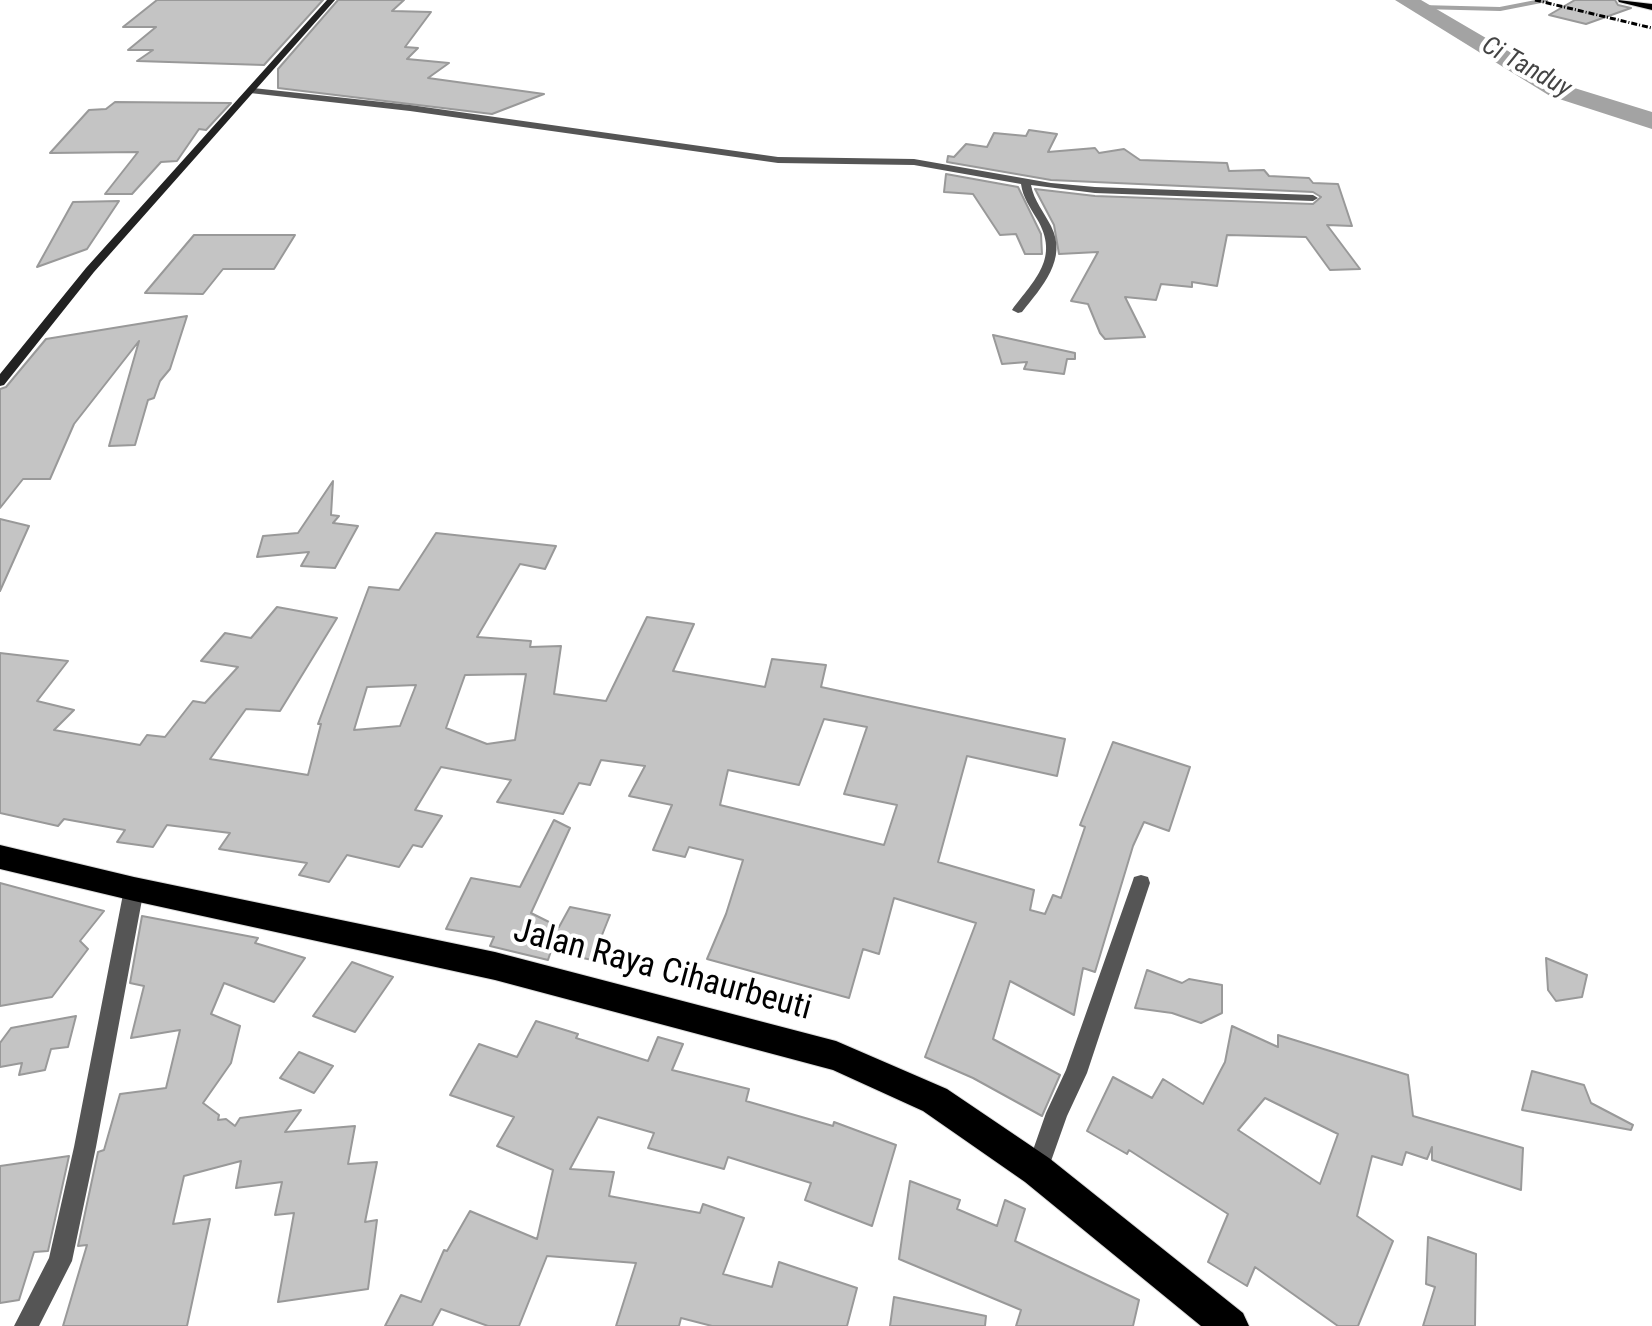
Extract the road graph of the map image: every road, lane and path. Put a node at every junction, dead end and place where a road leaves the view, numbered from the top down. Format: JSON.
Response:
{"nodes":[{"id":1,"x":331,"y":0,"type":"edge"},
{"id":2,"x":1623,"y":0,"type":"edge"},
{"id":3,"x":1652,"y":7,"type":"edge"},
{"id":4,"x":253,"y":91,"type":"junction"},
{"id":5,"x":1026,"y":181,"type":"junction"},
{"id":6,"x":1313,"y":198,"type":"dead end"},
{"id":7,"x":1018,"y":310,"type":"dead end"},
{"id":8,"x":0,"y":382,"type":"edge"},
{"id":9,"x":0,"y":857,"type":"edge"},
{"id":10,"x":1141,"y":883,"type":"dead end"},
{"id":11,"x":134,"y":889,"type":"junction"},
{"id":12,"x":1037,"y":1170,"type":"junction"},
{"id":13,"x":26,"y":1326,"type":"edge"},
{"id":14,"x":1230,"y":1326,"type":"edge"}],
"edges":[{"from":1,"to":4,"type":"street"},
{"from":2,"to":3,"type":"highway"},
{"from":4,"to":5,"type":"street"},
{"from":4,"to":8,"type":"street"},
{"from":5,"to":6,"type":"street"},
{"from":5,"to":7,"type":"street"},
{"from":9,"to":11,"type":"highway","name":"Jalan Raya Cihaurbeuti"},
{"from":10,"to":12,"type":"street"},
{"from":11,"to":12,"type":"highway","name":"Jalan Raya Cihaurbeuti"},
{"from":11,"to":13,"type":"street"},
{"from":12,"to":14,"type":"highway","name":"Jalan Raya Cihaurbeuti"}]}
